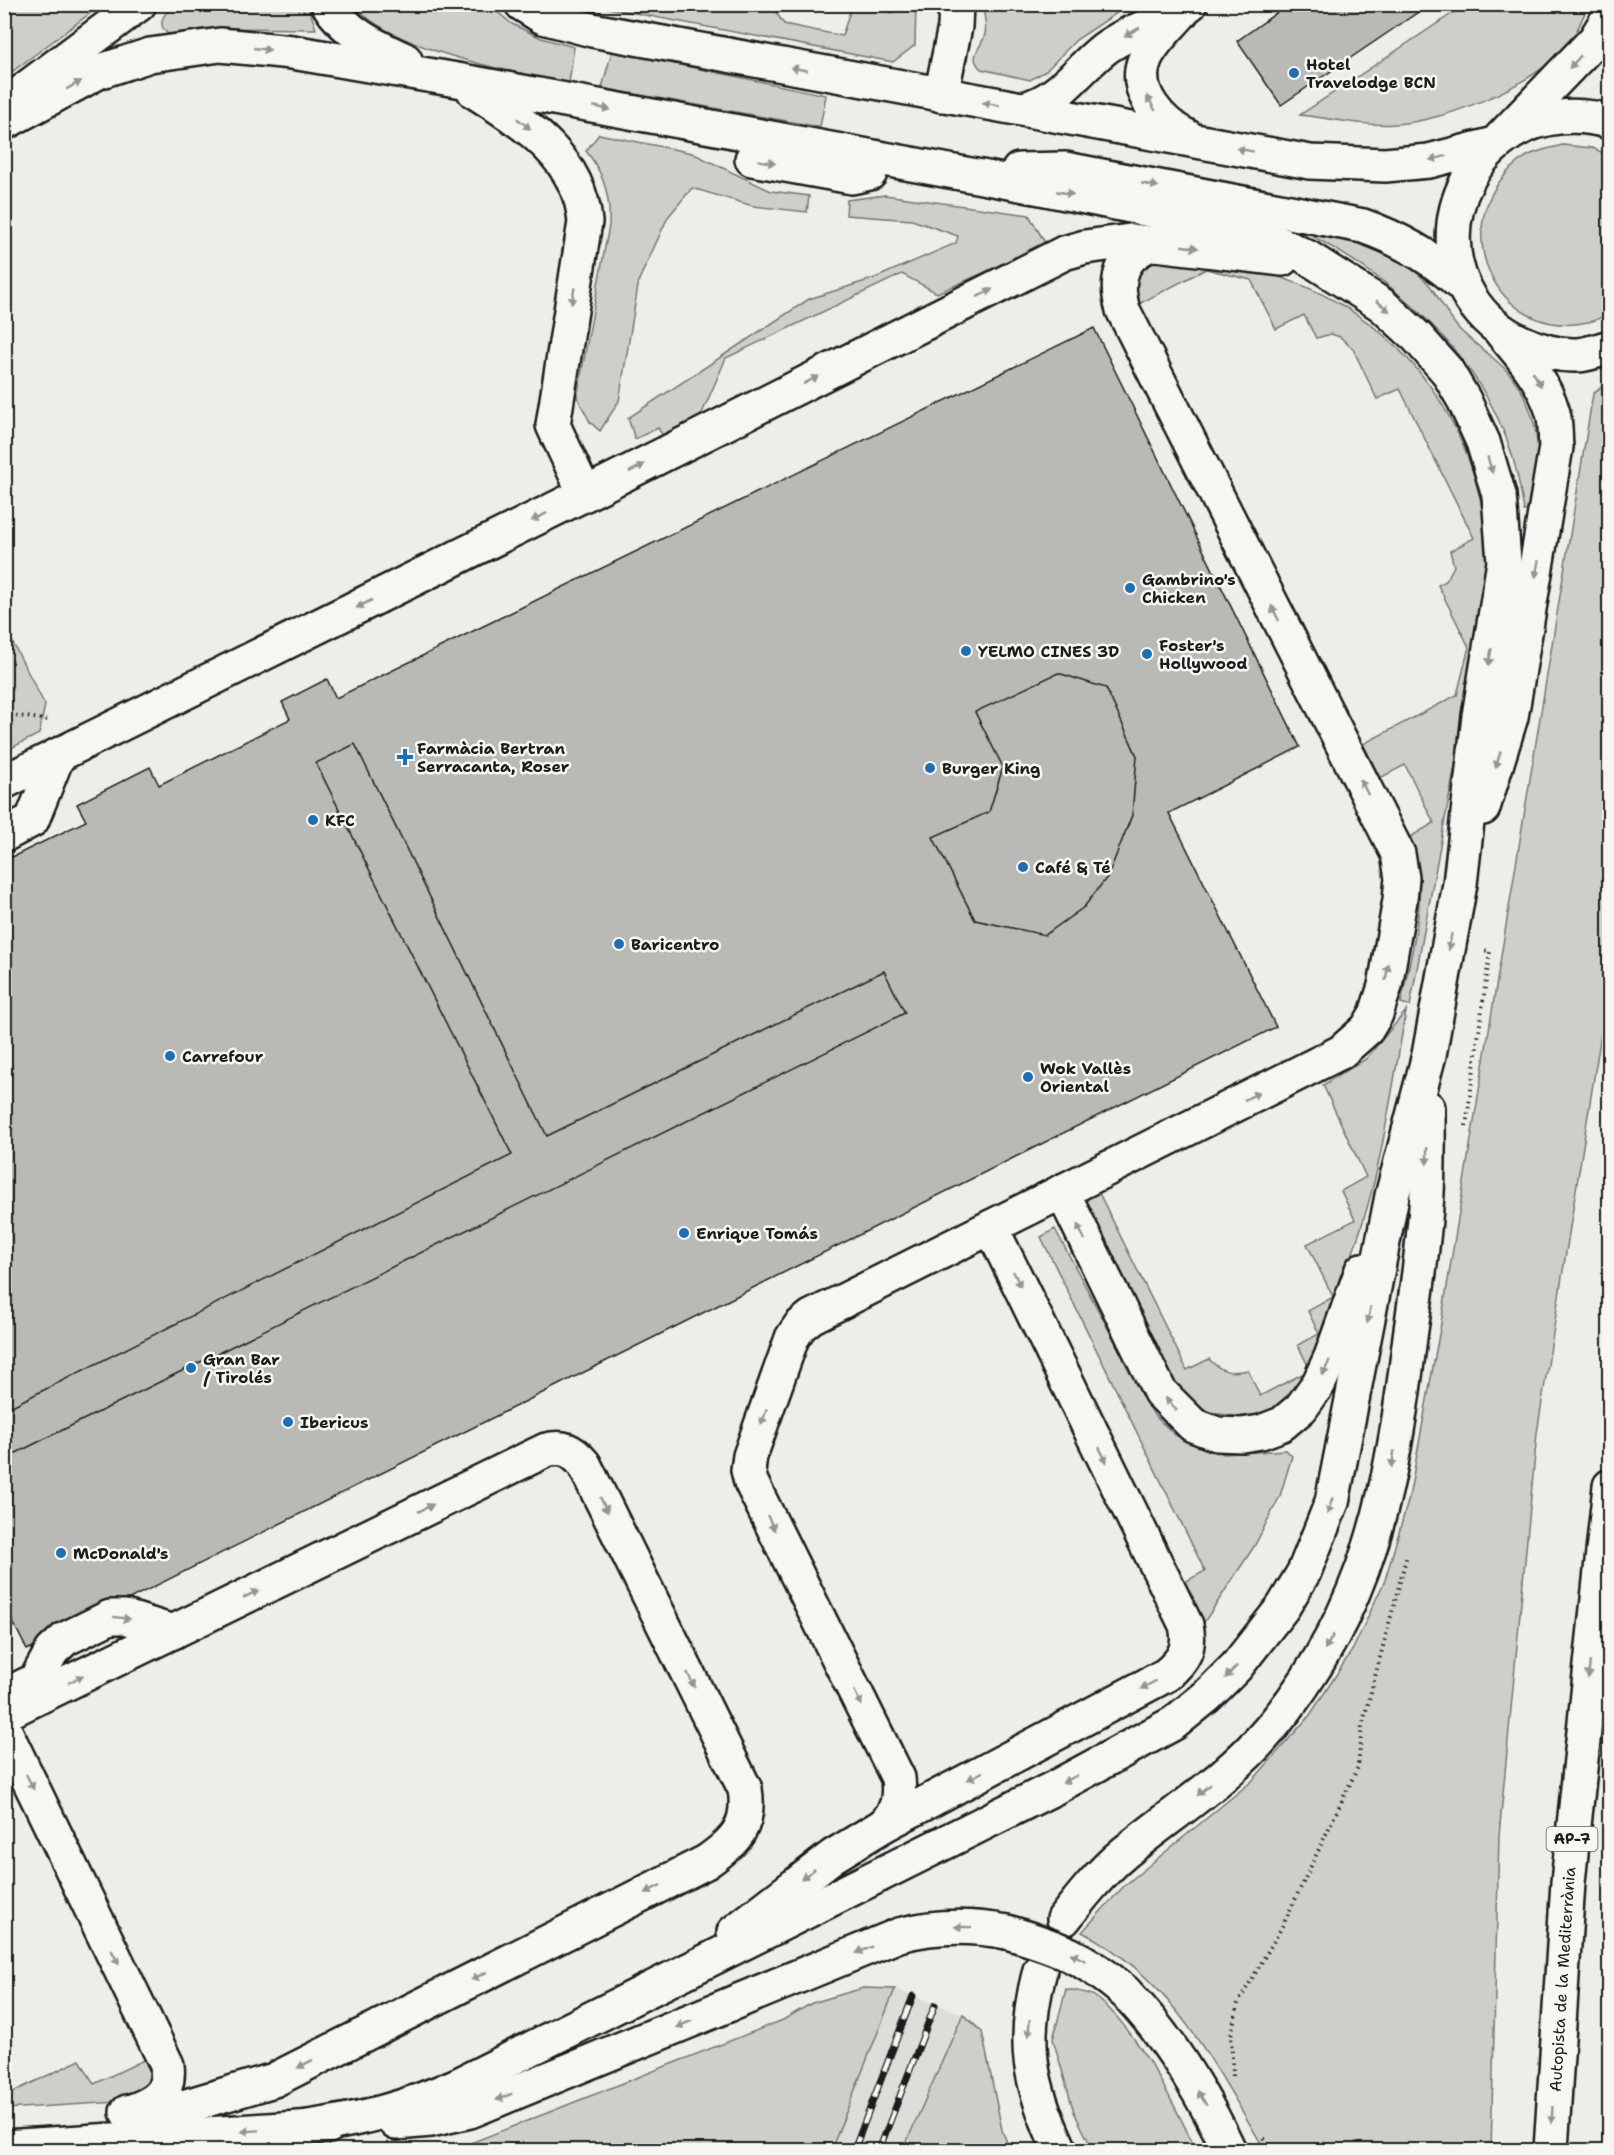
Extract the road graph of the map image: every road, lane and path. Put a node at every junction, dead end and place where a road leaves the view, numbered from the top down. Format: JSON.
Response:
{"nodes":[{"id":1,"x":140,"y":4,"type":"edge"},
{"id":2,"x":328,"y":4,"type":"edge"},
{"id":3,"x":522,"y":4,"type":"edge"},
{"id":4,"x":546,"y":4,"type":"edge"},
{"id":5,"x":956,"y":4,"type":"edge"},
{"id":6,"x":1188,"y":6,"type":"edge"},
{"id":7,"x":1610,"y":15,"type":"edge"},
{"id":8,"x":592,"y":30,"type":"junction"},
{"id":9,"x":450,"y":79,"type":"junction"},
{"id":10,"x":941,"y":95,"type":"junction"},
{"id":11,"x":1023,"y":109,"type":"junction"},
{"id":12,"x":4,"y":110,"type":"edge"},
{"id":13,"x":4,"y":123,"type":"edge"},
{"id":14,"x":1610,"y":123,"type":"edge"},
{"id":15,"x":1194,"y":140,"type":"junction"},
{"id":16,"x":1495,"y":144,"type":"junction"},
{"id":17,"x":946,"y":171,"type":"junction"},
{"id":18,"x":1158,"y":242,"type":"junction"},
{"id":19,"x":1352,"y":284,"type":"junction"},
{"id":20,"x":1463,"y":286,"type":"junction"},
{"id":21,"x":1502,"y":333,"type":"junction"},
{"id":22,"x":1610,"y":347,"type":"edge"},
{"id":23,"x":585,"y":494,"type":"junction"},
{"id":24,"x":58,"y":756,"type":"junction"},
{"id":25,"x":4,"y":782,"type":"edge"},
{"id":26,"x":4,"y":836,"type":"edge"},
{"id":27,"x":1460,"y":884,"type":"junction"},
{"id":28,"x":1429,"y":1055,"type":"junction"},
{"id":29,"x":1062,"y":1191,"type":"junction"},
{"id":30,"x":1392,"y":1196,"type":"junction"},
{"id":31,"x":991,"y":1227,"type":"junction"},
{"id":32,"x":1610,"y":1486,"type":"edge"},
{"id":33,"x":173,"y":1632,"type":"junction"},
{"id":34,"x":4,"y":1696,"type":"edge"},
{"id":35,"x":4,"y":1714,"type":"edge"},
{"id":36,"x":4,"y":1729,"type":"edge"},
{"id":37,"x":884,"y":1825,"type":"junction"},
{"id":38,"x":1064,"y":1919,"type":"dead end"},
{"id":39,"x":1040,"y":1971,"type":"dead end"},
{"id":40,"x":672,"y":1977,"type":"junction"},
{"id":41,"x":127,"y":2112,"type":"junction"},
{"id":42,"x":308,"y":2127,"type":"junction"},
{"id":43,"x":7,"y":2146,"type":"edge"},
{"id":44,"x":1060,"y":2151,"type":"edge"},
{"id":45,"x":1229,"y":2151,"type":"edge"},
{"id":46,"x":1551,"y":2151,"type":"edge"}],
"edges":[{"from":1,"to":12,"type":"main road"},
{"from":2,"to":9,"type":"main road"},
{"from":3,"to":8,"type":"main road"},
{"from":4,"to":8,"type":"main road"},
{"from":5,"to":10,"type":"main road"},
{"from":6,"to":11,"type":"main road","one_way":true},
{"from":15,"to":6,"type":"main road","one_way":true},
{"from":7,"to":16,"type":"main road","one_way":true},
{"from":10,"to":8,"type":"main road","one_way":true},
{"from":13,"to":9,"type":"main road","one_way":true},
{"from":9,"to":17,"type":"main road","one_way":true},
{"from":9,"to":23,"type":"main road","one_way":true},
{"from":11,"to":10,"type":"main road","one_way":true},
{"from":11,"to":15,"type":"main road"},
{"from":14,"to":16,"type":"main road"},
{"from":16,"to":15,"type":"main road","one_way":true},
{"from":16,"to":20,"type":"main road"},
{"from":17,"to":19,"type":"main road","one_way":true},
{"from":17,"to":20,"type":"main road","one_way":true},
{"from":18,"to":19,"type":"main road","one_way":true},
{"from":23,"to":18,"type":"main road","one_way":true},
{"from":29,"to":18,"type":"main road","one_way":true},
{"from":19,"to":27,"type":"main road","one_way":true},
{"from":20,"to":21,"type":"main road"},
{"from":21,"to":22,"type":"main road"},
{"from":21,"to":27,"type":"main road","one_way":true},
{"from":23,"to":24,"type":"main road","one_way":true},
{"from":24,"to":25,"type":"main road"},
{"from":24,"to":26,"type":"main road"},
{"from":27,"to":28,"type":"main road","one_way":true},
{"from":28,"to":30,"type":"main road"},
{"from":28,"to":38,"type":"main road","one_way":true},
{"from":30,"to":29,"type":"main road","one_way":true},
{"from":29,"to":31,"type":"main road"},
{"from":30,"to":40,"type":"main road","one_way":true},
{"from":31,"to":37,"type":"main road","one_way":true},
{"from":31,"to":37,"type":"main road","one_way":true},
{"from":32,"to":46,"type":"main road","name":"Autopista de la Mediterrània","number":"AP-7","one_way":true},
{"from":34,"to":33,"type":"main road","one_way":true},
{"from":35,"to":33,"type":"main road","one_way":true},
{"from":33,"to":41,"type":"main road","one_way":true},
{"from":36,"to":41,"type":"main road","one_way":true},
{"from":37,"to":40,"type":"main road","one_way":true},
{"from":39,"to":44,"type":"main road","one_way":true},
{"from":40,"to":42,"type":"main road"},
{"from":41,"to":43,"type":"main road"},
{"from":42,"to":43,"type":"main road","one_way":true},
{"from":45,"to":42,"type":"main road","one_way":true,"bridge":true}]}
